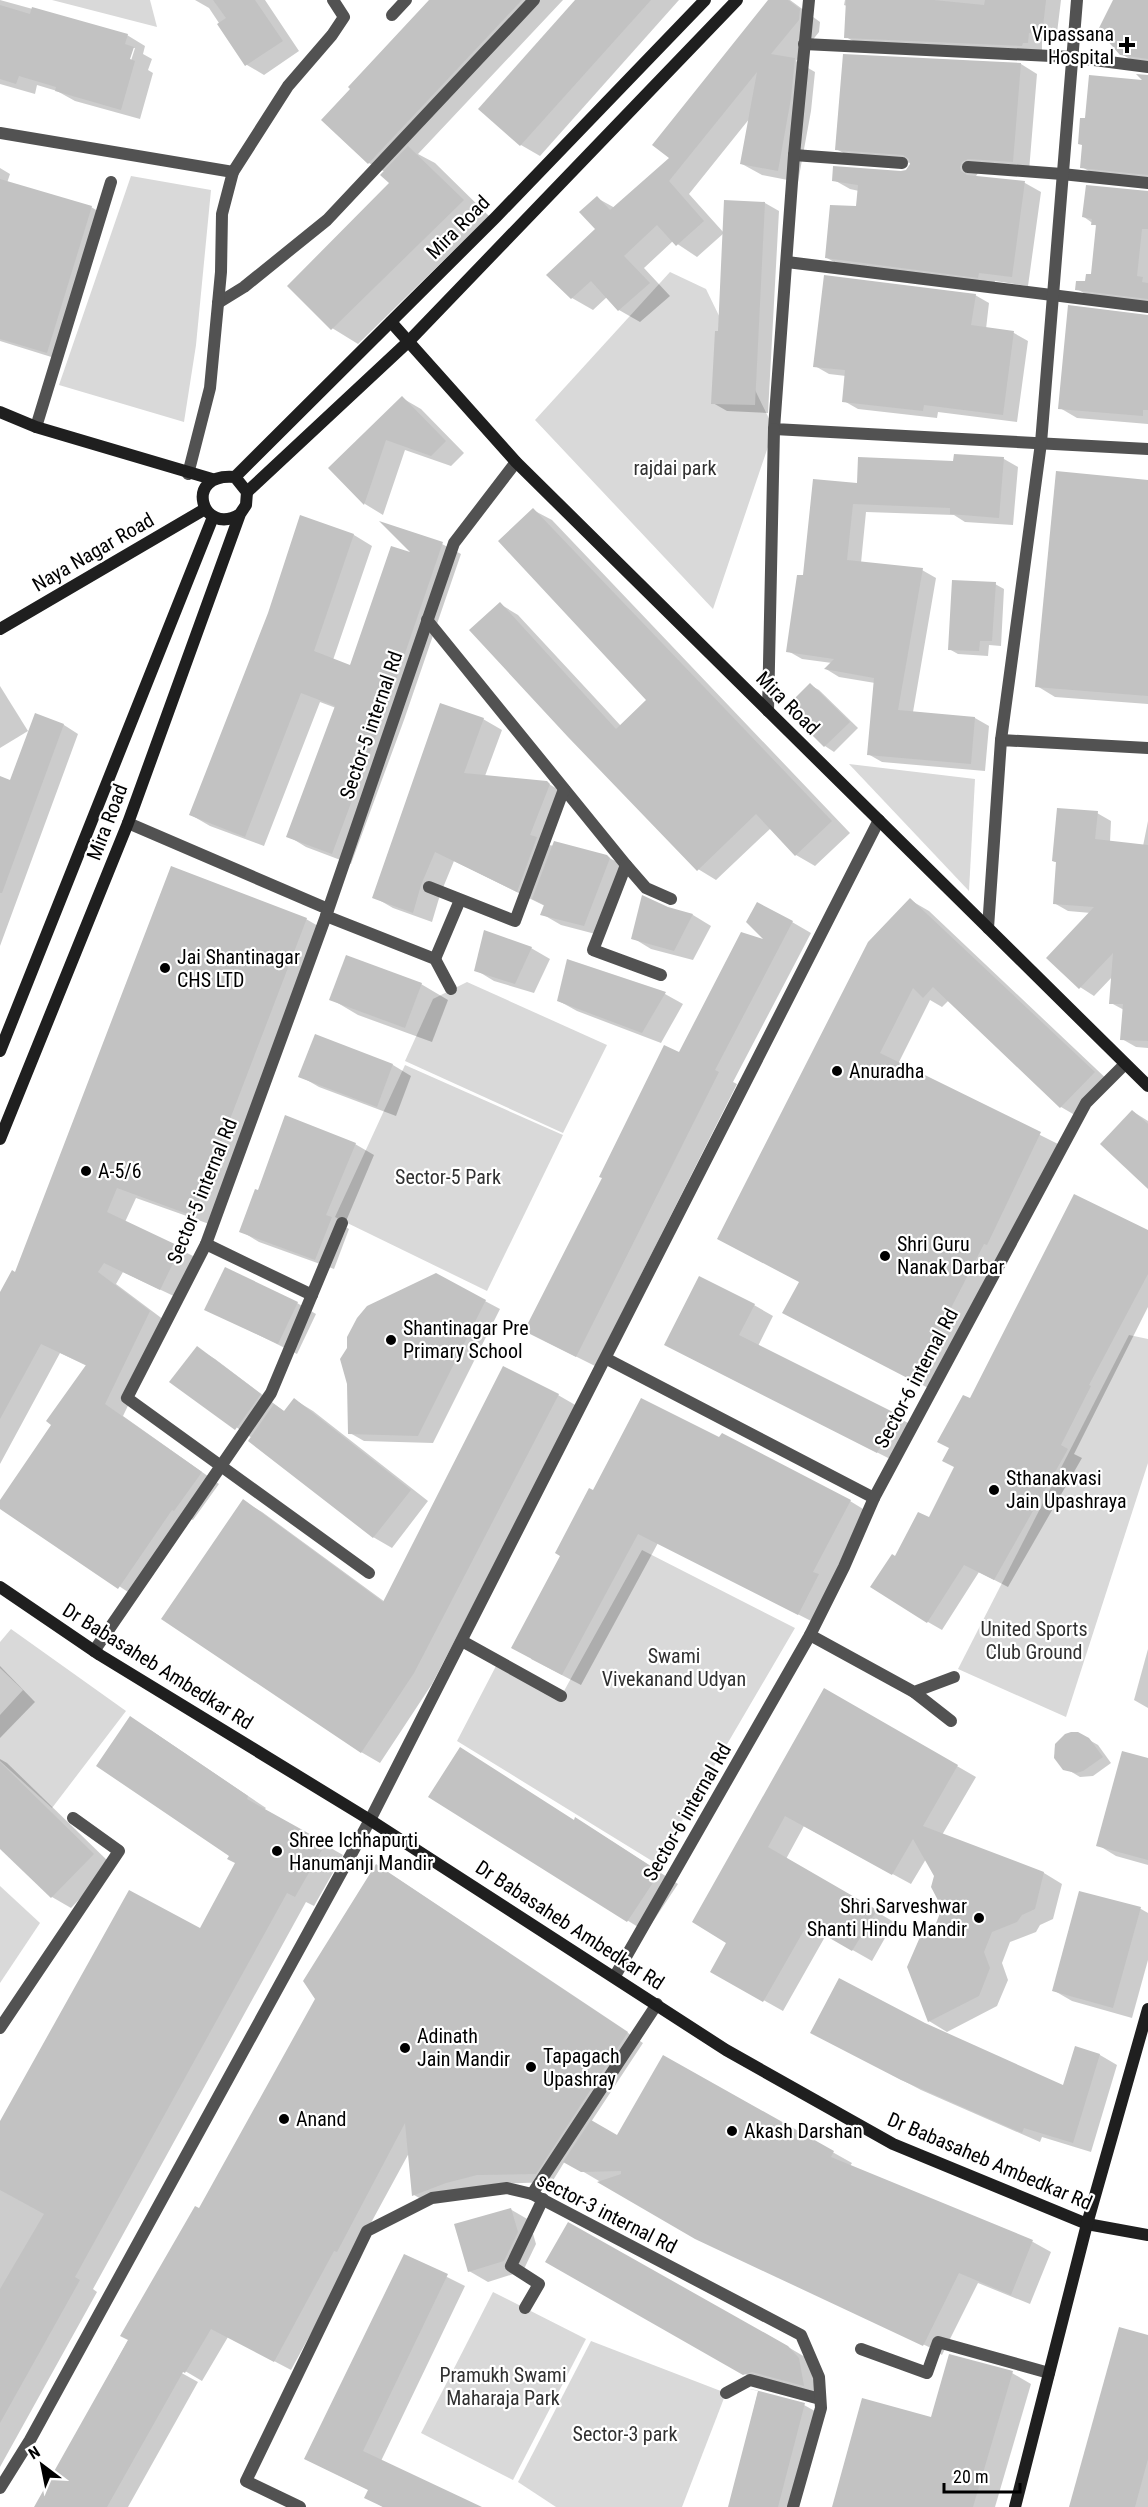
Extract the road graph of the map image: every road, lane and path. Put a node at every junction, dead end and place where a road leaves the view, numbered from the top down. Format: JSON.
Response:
{"nodes":[{"id":1,"x":333,"y":0,"type":"edge"},
{"id":2,"x":406,"y":0,"type":"edge"},
{"id":3,"x":534,"y":0,"type":"edge"},
{"id":4,"x":705,"y":0,"type":"edge"},
{"id":5,"x":737,"y":0,"type":"edge"},
{"id":6,"x":809,"y":0,"type":"edge"},
{"id":7,"x":1077,"y":0,"type":"edge"},
{"id":8,"x":392,"y":15,"type":"dead end"},
{"id":9,"x":804,"y":44,"type":"junction"},
{"id":10,"x":1071,"y":57,"type":"junction"},
{"id":11,"x":1148,"y":67,"type":"edge"},
{"id":12,"x":0,"y":133,"type":"edge"},
{"id":13,"x":794,"y":155,"type":"junction"},
{"id":14,"x":902,"y":163,"type":"dead end"},
{"id":15,"x":968,"y":167,"type":"dead end"},
{"id":16,"x":233,"y":172,"type":"junction"},
{"id":17,"x":1062,"y":174,"type":"junction"},
{"id":18,"x":111,"y":182,"type":"dead end"},
{"id":19,"x":1148,"y":183,"type":"edge"},
{"id":20,"x":787,"y":262,"type":"junction"},
{"id":21,"x":1052,"y":296,"type":"junction"},
{"id":22,"x":218,"y":303,"type":"junction"},
{"id":23,"x":1148,"y":308,"type":"edge"},
{"id":24,"x":391,"y":322,"type":"junction"},
{"id":25,"x":409,"y":341,"type":"junction"},
{"id":26,"x":0,"y":412,"type":"edge"},
{"id":27,"x":36,"y":427,"type":"junction"},
{"id":28,"x":774,"y":429,"type":"junction"},
{"id":29,"x":1041,"y":443,"type":"junction"},
{"id":30,"x":1148,"y":449,"type":"edge"},
{"id":31,"x":516,"y":462,"type":"junction"},
{"id":32,"x":188,"y":474,"type":"junction"},
{"id":33,"x":235,"y":477,"type":"junction"},
{"id":34,"x":212,"y":479,"type":"junction"},
{"id":35,"x":247,"y":492,"type":"junction"},
{"id":36,"x":209,"y":513,"type":"junction"},
{"id":37,"x":240,"y":514,"type":"junction"},
{"id":38,"x":428,"y":620,"type":"junction"},
{"id":39,"x":0,"y":629,"type":"edge"},
{"id":40,"x":768,"y":711,"type":"junction"},
{"id":41,"x":1001,"y":740,"type":"junction"},
{"id":42,"x":1148,"y":748,"type":"edge"},
{"id":43,"x":564,"y":789,"type":"junction"},
{"id":44,"x":879,"y":820,"type":"junction"},
{"id":45,"x":128,"y":823,"type":"junction"},
{"id":46,"x":626,"y":865,"type":"junction"},
{"id":47,"x":429,"y":887,"type":"dead end"},
{"id":48,"x":671,"y":899,"type":"dead end"},
{"id":49,"x":460,"y":900,"type":"junction"},
{"id":50,"x":327,"y":913,"type":"junction"},
{"id":51,"x":988,"y":928,"type":"junction"},
{"id":52,"x":435,"y":959,"type":"junction"},
{"id":53,"x":660,"y":975,"type":"dead end"},
{"id":54,"x":451,"y":989,"type":"dead end"},
{"id":55,"x":0,"y":1051,"type":"edge"},
{"id":56,"x":1125,"y":1064,"type":"junction"},
{"id":57,"x":1148,"y":1086,"type":"edge"},
{"id":58,"x":0,"y":1139,"type":"edge"},
{"id":59,"x":342,"y":1223,"type":"dead end"},
{"id":60,"x":206,"y":1244,"type":"junction"},
{"id":61,"x":312,"y":1294,"type":"junction"},
{"id":62,"x":607,"y":1359,"type":"junction"},
{"id":63,"x":221,"y":1466,"type":"junction"},
{"id":64,"x":874,"y":1498,"type":"junction"},
{"id":65,"x":369,"y":1573,"type":"dead end"},
{"id":66,"x":0,"y":1587,"type":"edge"},
{"id":67,"x":810,"y":1635,"type":"junction"},
{"id":68,"x":462,"y":1641,"type":"junction"},
{"id":69,"x":94,"y":1651,"type":"junction"},
{"id":70,"x":954,"y":1677,"type":"dead end"},
{"id":71,"x":914,"y":1692,"type":"junction"},
{"id":72,"x":561,"y":1696,"type":"dead end"},
{"id":73,"x":951,"y":1721,"type":"dead end"},
{"id":74,"x":73,"y":1818,"type":"dead end"},
{"id":75,"x":370,"y":1820,"type":"junction"},
{"id":76,"x":615,"y":1976,"type":"junction"},
{"id":77,"x":657,"y":2004,"type":"junction"},
{"id":78,"x":1148,"y":2008,"type":"edge"},
{"id":79,"x":0,"y":2028,"type":"edge"},
{"id":80,"x":537,"y":2197,"type":"junction"},
{"id":81,"x":1087,"y":2224,"type":"junction"},
{"id":82,"x":1148,"y":2235,"type":"edge"},
{"id":83,"x":525,"y":2308,"type":"dead end"},
{"id":84,"x":861,"y":2349,"type":"dead end"},
{"id":85,"x":1049,"y":2373,"type":"junction"},
{"id":86,"x":726,"y":2393,"type":"dead end"},
{"id":87,"x":820,"y":2399,"type":"junction"},
{"id":88,"x":0,"y":2488,"type":"edge"},
{"id":89,"x":300,"y":2507,"type":"edge"},
{"id":90,"x":793,"y":2507,"type":"edge"},
{"id":91,"x":1015,"y":2507,"type":"edge"}],
"edges":[{"from":1,"to":16,"type":"street"},
{"from":2,"to":8,"type":"street"},
{"from":3,"to":22,"type":"street"},
{"from":4,"to":24,"type":"street","name":"Mira Road"},
{"from":5,"to":25,"type":"street","name":"Mira Road"},
{"from":6,"to":9,"type":"street"},
{"from":7,"to":10,"type":"street"},
{"from":9,"to":10,"type":"street"},
{"from":9,"to":13,"type":"street"},
{"from":10,"to":11,"type":"street"},
{"from":10,"to":17,"type":"street"},
{"from":12,"to":16,"type":"street"},
{"from":13,"to":14,"type":"street"},
{"from":13,"to":20,"type":"street"},
{"from":15,"to":17,"type":"street"},
{"from":16,"to":22,"type":"street"},
{"from":17,"to":19,"type":"street"},
{"from":17,"to":21,"type":"street"},
{"from":18,"to":27,"type":"street"},
{"from":20,"to":21,"type":"street"},
{"from":20,"to":28,"type":"street"},
{"from":21,"to":23,"type":"street"},
{"from":21,"to":29,"type":"street"},
{"from":22,"to":32,"type":"street"},
{"from":24,"to":25,"type":"street"},
{"from":24,"to":33,"type":"street","name":"Mira Road"},
{"from":25,"to":31,"type":"street","name":"Mira Road"},
{"from":25,"to":35,"type":"street","name":"Mira Road"},
{"from":26,"to":27,"type":"street"},
{"from":27,"to":32,"type":"street"},
{"from":28,"to":29,"type":"street"},
{"from":28,"to":40,"type":"street"},
{"from":29,"to":30,"type":"street"},
{"from":29,"to":41,"type":"street"},
{"from":31,"to":38,"type":"street","name":"Sector-5 internal Rd"},
{"from":31,"to":40,"type":"street","name":"Mira Road"},
{"from":32,"to":34,"type":"street"},
{"from":33,"to":34,"type":"street"},
{"from":33,"to":35,"type":"street"},
{"from":34,"to":36,"type":"street","name":"Mira Road"},
{"from":35,"to":37,"type":"street","name":"Mira Road"},
{"from":36,"to":37,"type":"street"},
{"from":36,"to":39,"type":"street","name":"Naya Nagar Road"},
{"from":36,"to":55,"type":"street","name":"Mira Road"},
{"from":37,"to":45,"type":"street","name":"Mira Road"},
{"from":38,"to":43,"type":"street"},
{"from":38,"to":50,"type":"street","name":"Sector-5 internal Rd"},
{"from":40,"to":44,"type":"street","name":"Mira Road"},
{"from":41,"to":42,"type":"street"},
{"from":41,"to":51,"type":"street"},
{"from":43,"to":46,"type":"street"},
{"from":43,"to":49,"type":"street"},
{"from":44,"to":51,"type":"street","name":"Mira Road"},
{"from":44,"to":62,"type":"street"},
{"from":45,"to":50,"type":"street"},
{"from":45,"to":58,"type":"street","name":"Mira Road"},
{"from":46,"to":48,"type":"street"},
{"from":46,"to":53,"type":"street"},
{"from":47,"to":49,"type":"street"},
{"from":49,"to":52,"type":"street"},
{"from":50,"to":52,"type":"street"},
{"from":50,"to":60,"type":"street","name":"Sector-5 internal Rd"},
{"from":51,"to":56,"type":"street","name":"Mira Road"},
{"from":52,"to":54,"type":"street"},
{"from":56,"to":57,"type":"street","name":"Mira Road"},
{"from":56,"to":64,"type":"street","name":"Sector-6 internal Rd"},
{"from":59,"to":61,"type":"street"},
{"from":60,"to":61,"type":"street"},
{"from":60,"to":63,"type":"street","name":"Sector-5 internal Rd"},
{"from":61,"to":63,"type":"street"},
{"from":62,"to":64,"type":"street"},
{"from":62,"to":68,"type":"street"},
{"from":63,"to":65,"type":"street","name":"Sector-5 internal Rd"},
{"from":63,"to":69,"type":"street"},
{"from":64,"to":67,"type":"street","name":"Sector-6 internal Rd"},
{"from":66,"to":69,"type":"street","name":"Dr Babasaheb Ambedkar Rd"},
{"from":67,"to":71,"type":"street"},
{"from":67,"to":76,"type":"street","name":"Sector-6 internal Rd"},
{"from":68,"to":72,"type":"street"},
{"from":68,"to":75,"type":"street"},
{"from":69,"to":75,"type":"street","name":"Dr Babasaheb Ambedkar Rd"},
{"from":70,"to":71,"type":"street"},
{"from":71,"to":73,"type":"street"},
{"from":74,"to":79,"type":"street"},
{"from":75,"to":76,"type":"street","name":"Dr Babasaheb Ambedkar Rd"},
{"from":75,"to":88,"type":"street"},
{"from":76,"to":77,"type":"street","name":"Dr Babasaheb Ambedkar Rd"},
{"from":77,"to":80,"type":"street"},
{"from":77,"to":81,"type":"street","name":"Dr Babasaheb Ambedkar Rd"},
{"from":78,"to":81,"type":"street"},
{"from":80,"to":83,"type":"street"},
{"from":80,"to":87,"type":"street","name":"sector-3 internal Rd"},
{"from":80,"to":89,"type":"street","name":"sector-3 internal Rd"},
{"from":81,"to":82,"type":"street","name":"Dr Babasaheb Ambedkar Rd"},
{"from":81,"to":85,"type":"street"},
{"from":84,"to":85,"type":"street"},
{"from":85,"to":91,"type":"street"},
{"from":86,"to":87,"type":"street"},
{"from":87,"to":90,"type":"street","name":"sector-3 internal Rd"}]}
